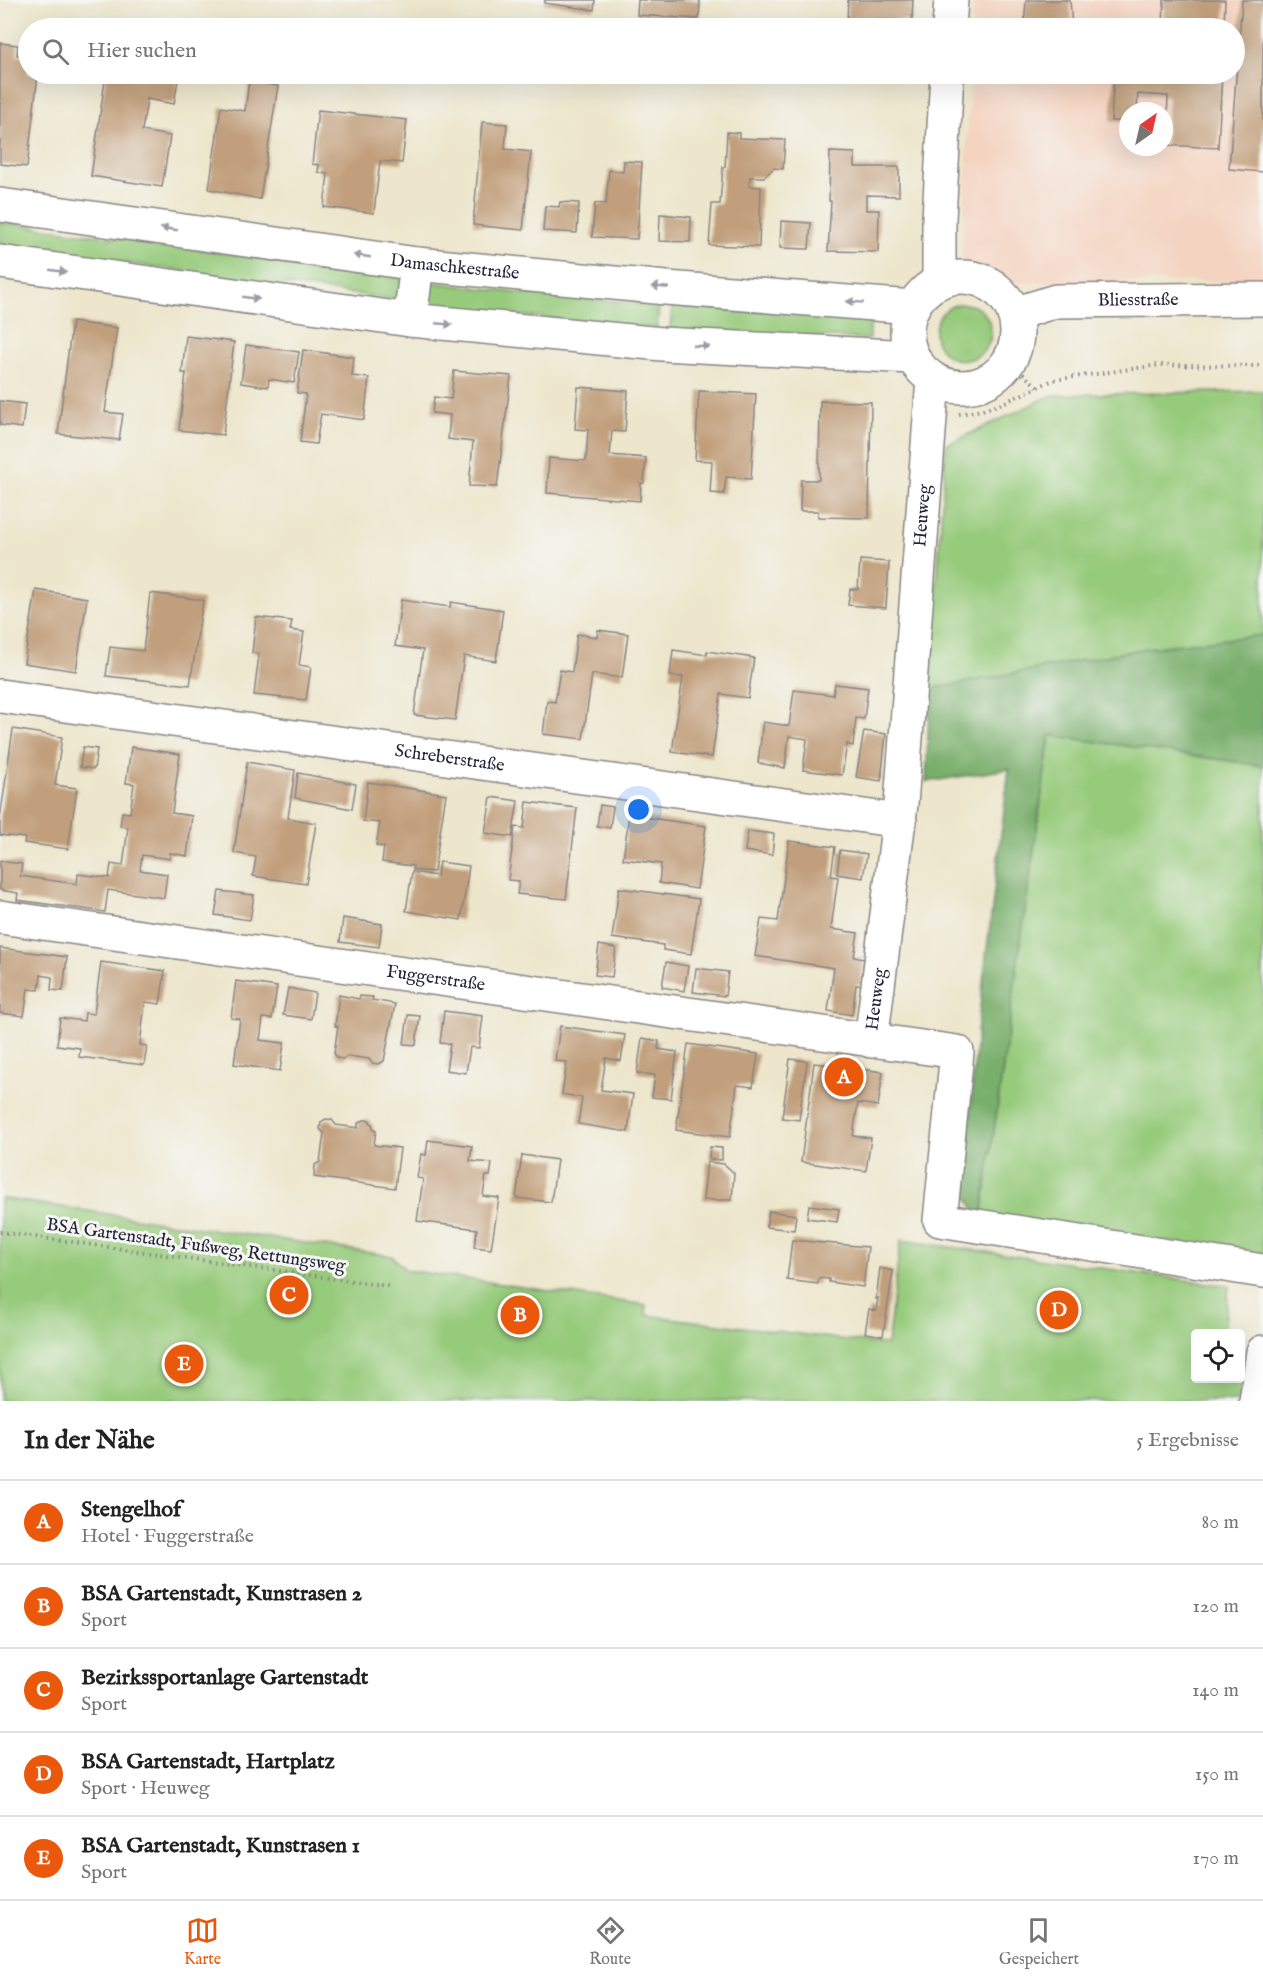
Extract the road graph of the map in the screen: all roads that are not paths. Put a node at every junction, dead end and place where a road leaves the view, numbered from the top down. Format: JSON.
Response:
{"nodes":[{"id":1,"x":951,"y":0,"type":"edge"},
{"id":2,"x":950,"y":18,"type":"edge"},
{"id":3,"x":946,"y":84,"type":"edge"},
{"id":4,"x":0,"y":205,"type":"edge"},
{"id":5,"x":0,"y":262,"type":"edge"},
{"id":6,"x":417,"y":264,"type":"junction"},
{"id":7,"x":939,"y":282,"type":"junction"},
{"id":8,"x":1263,"y":299,"type":"edge"},
{"id":9,"x":913,"y":307,"type":"junction"},
{"id":10,"x":1014,"y":314,"type":"junction"},
{"id":11,"x":410,"y":320,"type":"junction"},
{"id":12,"x":922,"y":368,"type":"junction"},
{"id":13,"x":0,"y":696,"type":"edge"},
{"id":14,"x":900,"y":821,"type":"junction"},
{"id":15,"x":0,"y":917,"type":"edge"},
{"id":16,"x":871,"y":1041,"type":"junction"},
{"id":17,"x":1263,"y":1271,"type":"edge"},
{"id":18,"x":1263,"y":1352,"type":"edge"},
{"id":19,"x":1256,"y":1401,"type":"edge"}],
"edges":[{"from":1,"to":2,"type":"street"},
{"from":3,"to":7,"type":"street"},
{"from":6,"to":4,"type":"street","name":"Damaschkestraße","one_way":true},
{"from":5,"to":11,"type":"street","one_way":true},
{"from":9,"to":6,"type":"street","name":"Damaschkestraße","one_way":true},
{"from":6,"to":11,"type":"street"},
{"from":7,"to":9,"type":"street"},
{"from":7,"to":10,"type":"street"},
{"from":8,"to":10,"type":"street","name":"Bliesstraße"},
{"from":9,"to":12,"type":"street"},
{"from":10,"to":12,"type":"street"},
{"from":11,"to":12,"type":"street","one_way":true},
{"from":12,"to":14,"type":"street","name":"Heuweg"},
{"from":13,"to":14,"type":"street","name":"Schreberstraße"},
{"from":14,"to":16,"type":"street","name":"Heuweg"},
{"from":15,"to":16,"type":"street","name":"Fuggerstraße"},
{"from":16,"to":17,"type":"street","name":"Heuweg"},
{"from":18,"to":19,"type":"street"}]}
